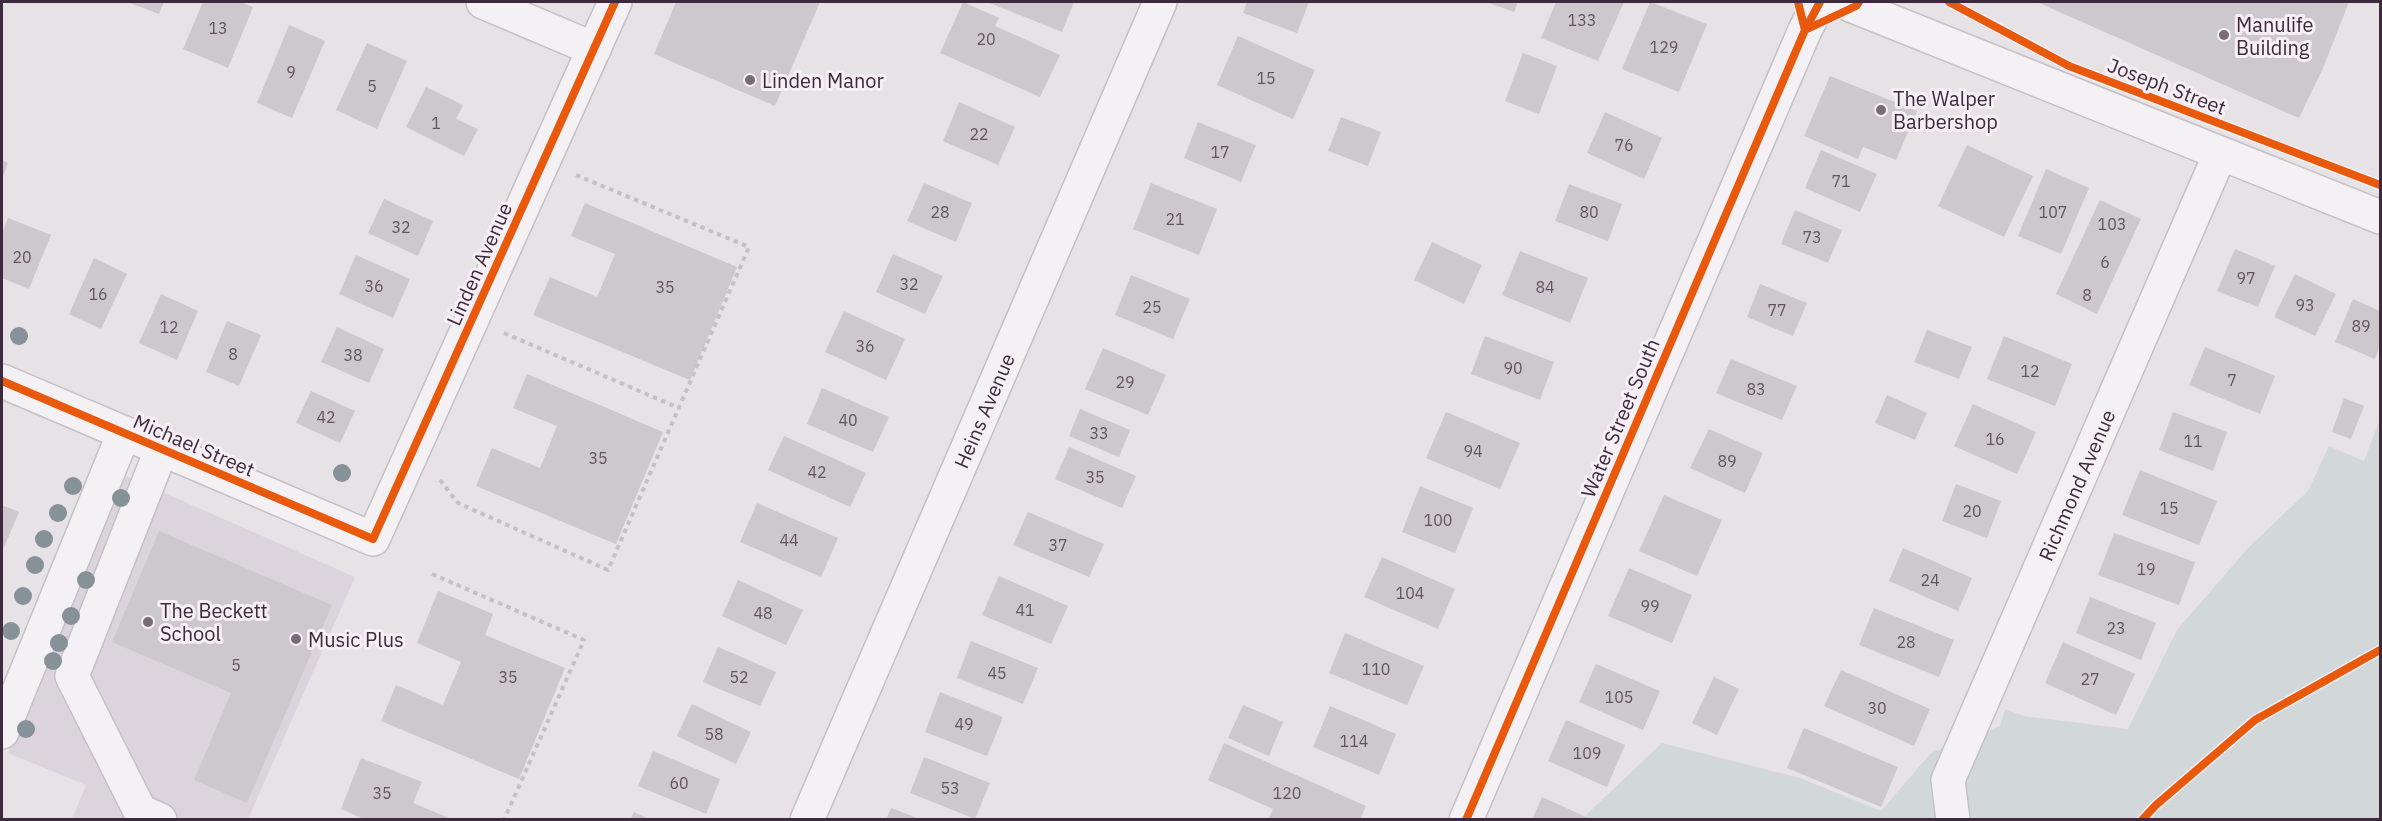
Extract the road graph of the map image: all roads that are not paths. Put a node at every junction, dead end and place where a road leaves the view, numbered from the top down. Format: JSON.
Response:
{"nodes":[{"id":1,"x":483,"y":2,"type":"edge"},
{"id":2,"x":615,"y":2,"type":"edge"},
{"id":3,"x":1160,"y":2,"type":"edge"},
{"id":4,"x":1820,"y":2,"type":"edge"},
{"id":5,"x":1844,"y":2,"type":"edge"},
{"id":6,"x":594,"y":49,"type":"junction"},
{"id":7,"x":2220,"y":154,"type":"junction"},
{"id":8,"x":2380,"y":216,"type":"edge"},
{"id":9,"x":2,"y":381,"type":"edge"},
{"id":10,"x":124,"y":433,"type":"junction"},
{"id":11,"x":162,"y":448,"type":"junction"},
{"id":12,"x":373,"y":539,"type":"joint"},
{"id":13,"x":2,"y":732,"type":"edge"},
{"id":14,"x":160,"y":819,"type":"edge"},
{"id":15,"x":807,"y":819,"type":"edge"},
{"id":16,"x":1466,"y":819,"type":"edge"},
{"id":17,"x":1953,"y":819,"type":"edge"}],
"edges":[{"from":1,"to":6,"type":"street"},
{"from":2,"to":6,"type":"street","name":"Linden Avenue"},
{"from":3,"to":15,"type":"street","name":"Heins Avenue"},
{"from":4,"to":16,"type":"street","name":"Water Street South"},
{"from":5,"to":7,"type":"street"},
{"from":6,"to":12,"type":"street","name":"Linden Avenue"},
{"from":7,"to":8,"type":"street"},
{"from":7,"to":17,"type":"street","name":"Richmond Avenue"},
{"from":9,"to":10,"type":"street","name":"Michael Street"},
{"from":10,"to":11,"type":"street","name":"Michael Street"},
{"from":10,"to":13,"type":"street"},
{"from":11,"to":12,"type":"street","name":"Michael Street"},
{"from":11,"to":14,"type":"street"}]}
